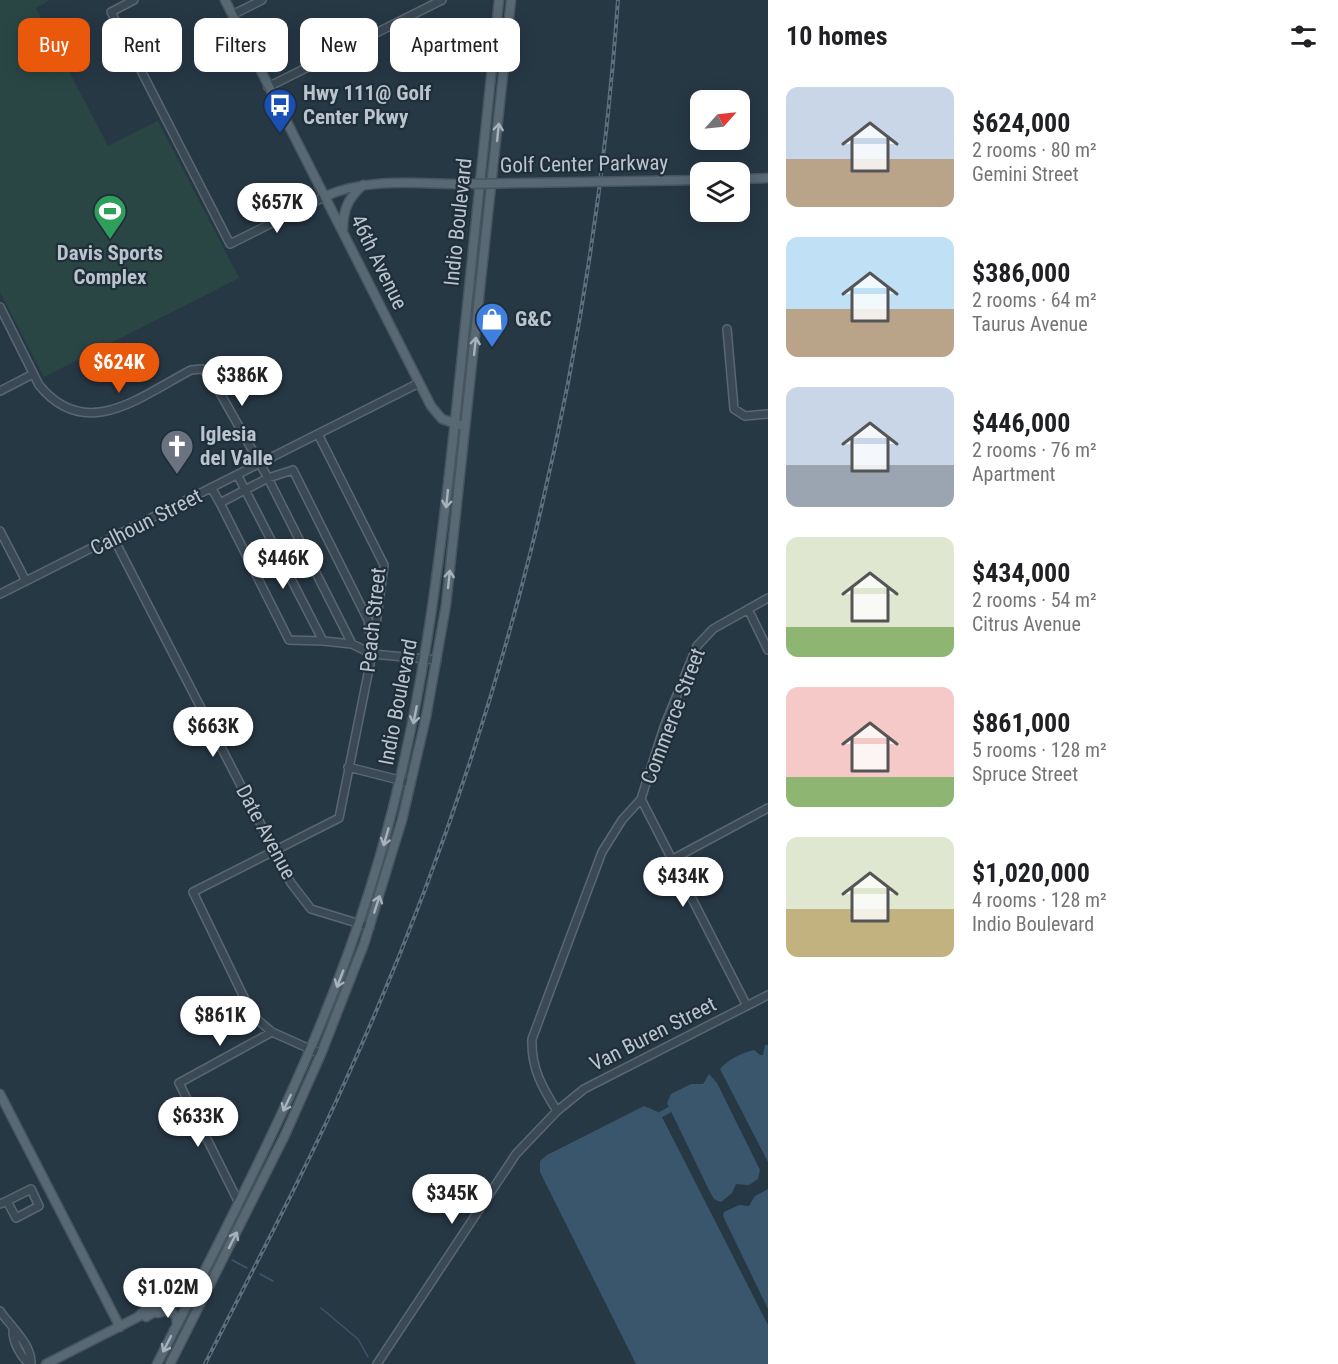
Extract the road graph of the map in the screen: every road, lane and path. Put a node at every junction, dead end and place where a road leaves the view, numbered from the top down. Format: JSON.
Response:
{"nodes":[{"id":1,"x":134,"y":0,"type":"edge"},
{"id":2,"x":225,"y":0,"type":"edge"},
{"id":3,"x":262,"y":0,"type":"edge"},
{"id":4,"x":442,"y":0,"type":"edge"},
{"id":5,"x":499,"y":0,"type":"edge"},
{"id":6,"x":511,"y":0,"type":"edge"},
{"id":7,"x":232,"y":15,"type":"junction"},
{"id":8,"x":497,"y":18,"type":"edge"},
{"id":9,"x":492,"y":72,"type":"edge"},
{"id":10,"x":496,"y":72,"type":"edge"},
{"id":11,"x":268,"y":87,"type":"junction"},
{"id":12,"x":500,"y":107,"type":"junction"},
{"id":13,"x":768,"y":178,"type":"edge"},
{"id":14,"x":750,"y":179,"type":"edge"},
{"id":15,"x":690,"y":180,"type":"edge"},
{"id":16,"x":363,"y":185,"type":"junction"},
{"id":17,"x":326,"y":196,"type":"junction"},
{"id":18,"x":343,"y":231,"type":"junction"},
{"id":19,"x":0,"y":307,"type":"edge"},
{"id":20,"x":727,"y":329,"type":"dead end"},
{"id":21,"x":33,"y":374,"type":"junction"},
{"id":22,"x":419,"y":383,"type":"junction"},
{"id":23,"x":0,"y":391,"type":"edge"},
{"id":24,"x":768,"y":414,"type":"edge"},
{"id":25,"x":455,"y":423,"type":"junction"},
{"id":26,"x":466,"y":426,"type":"junction"},
{"id":27,"x":318,"y":434,"type":"junction"},
{"id":28,"x":259,"y":465,"type":"junction"},
{"id":29,"x":238,"y":476,"type":"junction"},
{"id":30,"x":268,"y":478,"type":"junction"},
{"id":31,"x":212,"y":489,"type":"junction"},
{"id":32,"x":247,"y":490,"type":"junction"},
{"id":33,"x":220,"y":503,"type":"junction"},
{"id":34,"x":0,"y":531,"type":"edge"},
{"id":35,"x":114,"y":539,"type":"junction"},
{"id":36,"x":26,"y":581,"type":"junction"},
{"id":37,"x":0,"y":594,"type":"edge"},
{"id":38,"x":768,"y":598,"type":"edge"},
{"id":39,"x":748,"y":609,"type":"junction"},
{"id":40,"x":323,"y":641,"type":"junction"},
{"id":41,"x":352,"y":644,"type":"junction"},
{"id":42,"x":768,"y":650,"type":"edge"},
{"id":43,"x":372,"y":654,"type":"junction"},
{"id":44,"x":426,"y":659,"type":"junction"},
{"id":45,"x":437,"y":660,"type":"junction"},
{"id":46,"x":348,"y":767,"type":"junction"},
{"id":47,"x":401,"y":780,"type":"junction"},
{"id":48,"x":411,"y":783,"type":"junction"},
{"id":49,"x":641,"y":799,"type":"junction"},
{"id":50,"x":768,"y":808,"type":"edge"},
{"id":51,"x":276,"y":851,"type":"junction"},
{"id":52,"x":673,"y":859,"type":"junction"},
{"id":53,"x":359,"y":924,"type":"junction"},
{"id":54,"x":370,"y":927,"type":"junction"},
{"id":55,"x":768,"y":995,"type":"edge"},
{"id":56,"x":747,"y":1006,"type":"junction"},
{"id":57,"x":272,"y":1032,"type":"junction"},
{"id":58,"x":311,"y":1050,"type":"junction"},
{"id":59,"x":321,"y":1054,"type":"junction"},
{"id":60,"x":0,"y":1094,"type":"edge"},
{"id":61,"x":557,"y":1111,"type":"junction"},
{"id":62,"x":238,"y":1201,"type":"junction"},
{"id":63,"x":3,"y":1203,"type":"edge"},
{"id":64,"x":196,"y":1287,"type":"junction"},
{"id":65,"x":206,"y":1292,"type":"junction"},
{"id":66,"x":189,"y":1300,"type":"junction"},
{"id":67,"x":200,"y":1304,"type":"junction"},
{"id":68,"x":0,"y":1311,"type":"edge"},
{"id":69,"x":142,"y":1317,"type":"junction"},
{"id":70,"x":177,"y":1324,"type":"junction"},
{"id":71,"x":120,"y":1327,"type":"junction"},
{"id":72,"x":20,"y":1344,"type":"dead end"},
{"id":73,"x":46,"y":1364,"type":"edge"},
{"id":74,"x":157,"y":1364,"type":"edge"},
{"id":75,"x":170,"y":1364,"type":"edge"},
{"id":76,"x":377,"y":1364,"type":"edge"}],
"edges":[{"from":1,"to":17,"type":"street","name":"Golf Center Parkway"},
{"from":2,"to":7,"type":"main road","name":"46th Avenue"},
{"from":3,"to":7,"type":"street"},
{"from":4,"to":11,"type":"street"},
{"from":5,"to":8,"type":"main road","name":"Indio Boulevard"},
{"from":6,"to":12,"type":"main road","name":"Indio Boulevard"},
{"from":7,"to":11,"type":"main road","name":"46th Avenue"},
{"from":9,"to":25,"type":"main road","name":"Indio Boulevard"},
{"from":10,"to":12,"type":"main road"},
{"from":11,"to":17,"type":"main road","name":"46th Avenue"},
{"from":26,"to":12,"type":"main road","name":"Indio Boulevard","one_way":true},
{"from":13,"to":14,"type":"main road"},
{"from":15,"to":16,"type":"main road","name":"Golf Center Parkway","bridge":true},
{"from":16,"to":17,"type":"main road","name":"Golf Center Parkway"},
{"from":16,"to":18,"type":"main road"},
{"from":17,"to":18,"type":"main road","name":"46th Avenue"},
{"from":18,"to":22,"type":"main road","name":"46th Avenue"},
{"from":19,"to":21,"type":"street"},
{"from":20,"to":24,"type":"street"},
{"from":21,"to":23,"type":"street"},
{"from":21,"to":28,"type":"street"},
{"from":22,"to":25,"type":"main road","name":"46th Avenue"},
{"from":22,"to":27,"type":"street","name":"Calhoun Street"},
{"from":25,"to":26,"type":"main road","name":"46th Avenue"},
{"from":25,"to":44,"type":"main road","name":"Indio Boulevard","one_way":true},
{"from":45,"to":26,"type":"main road","name":"Indio Boulevard","one_way":true},
{"from":27,"to":28,"type":"street","name":"Calhoun Street"},
{"from":27,"to":43,"type":"street","name":"Peach Street"},
{"from":28,"to":29,"type":"street","name":"Calhoun Street"},
{"from":28,"to":30,"type":"street"},
{"from":29,"to":31,"type":"street","name":"Calhoun Street"},
{"from":29,"to":32,"type":"street"},
{"from":30,"to":32,"type":"street"},
{"from":30,"to":41,"type":"street"},
{"from":30,"to":43,"type":"street"},
{"from":31,"to":33,"type":"street"},
{"from":31,"to":35,"type":"street","name":"Calhoun Street"},
{"from":32,"to":33,"type":"street"},
{"from":32,"to":40,"type":"street"},
{"from":33,"to":40,"type":"street"},
{"from":34,"to":36,"type":"street"},
{"from":35,"to":36,"type":"street","name":"Calhoun Street"},
{"from":35,"to":51,"type":"street","name":"Date Avenue"},
{"from":36,"to":37,"type":"street","name":"Calhoun Street"},
{"from":38,"to":39,"type":"street","name":"Commerce Street"},
{"from":39,"to":42,"type":"street"},
{"from":39,"to":49,"type":"street","name":"Commerce Street"},
{"from":40,"to":41,"type":"street"},
{"from":41,"to":43,"type":"street"},
{"from":43,"to":44,"type":"street"},
{"from":43,"to":46,"type":"street","name":"Peach Street"},
{"from":44,"to":45,"type":"street"},
{"from":44,"to":47,"type":"main road","name":"Indio Boulevard","one_way":true},
{"from":45,"to":48,"type":"main road","name":"Indio Boulevard"},
{"from":46,"to":47,"type":"street"},
{"from":46,"to":51,"type":"street","name":"Peach Street"},
{"from":47,"to":48,"type":"street"},
{"from":47,"to":53,"type":"main road","name":"Indio Boulevard","one_way":true},
{"from":54,"to":48,"type":"main road","name":"Indio Boulevard","one_way":true},
{"from":49,"to":52,"type":"street"},
{"from":49,"to":61,"type":"street"},
{"from":50,"to":52,"type":"street"},
{"from":51,"to":53,"type":"street","name":"Date Avenue"},
{"from":51,"to":57,"type":"street"},
{"from":52,"to":56,"type":"street"},
{"from":53,"to":54,"type":"street","name":"Date Avenue"},
{"from":53,"to":58,"type":"main road","name":"Indio Boulevard","one_way":true},
{"from":54,"to":59,"type":"main road","name":"Indio Boulevard"},
{"from":55,"to":56,"type":"street","name":"Van Buren Street"},
{"from":56,"to":61,"type":"street","name":"Van Buren Street"},
{"from":57,"to":58,"type":"street"},
{"from":57,"to":62,"type":"street"},
{"from":58,"to":59,"type":"street"},
{"from":58,"to":62,"type":"main road","name":"Indio Boulevard","one_way":true},
{"from":65,"to":59,"type":"main road","name":"Indio Boulevard","one_way":true},
{"from":60,"to":71,"type":"main road"},
{"from":61,"to":76,"type":"street","name":"Van Buren Street"},
{"from":62,"to":64,"type":"main road","name":"Indio Boulevard"},
{"from":63,"to":63,"type":"street"},
{"from":64,"to":65,"type":"main road"},
{"from":64,"to":66,"type":"main road","name":"Indio Boulevard"},
{"from":64,"to":69,"type":"main road"},
{"from":65,"to":67,"type":"main road","name":"Indio Boulevard"},
{"from":66,"to":67,"type":"main road"},
{"from":66,"to":69,"type":"main road"},
{"from":66,"to":70,"type":"main road","name":"Indio Boulevard"},
{"from":67,"to":75,"type":"main road","name":"Indio Boulevard"},
{"from":68,"to":72,"type":"street"},
{"from":69,"to":70,"type":"main road"},
{"from":69,"to":71,"type":"main road"},
{"from":70,"to":74,"type":"main road","name":"Indio Boulevard","one_way":true},
{"from":71,"to":73,"type":"main road"}]}
